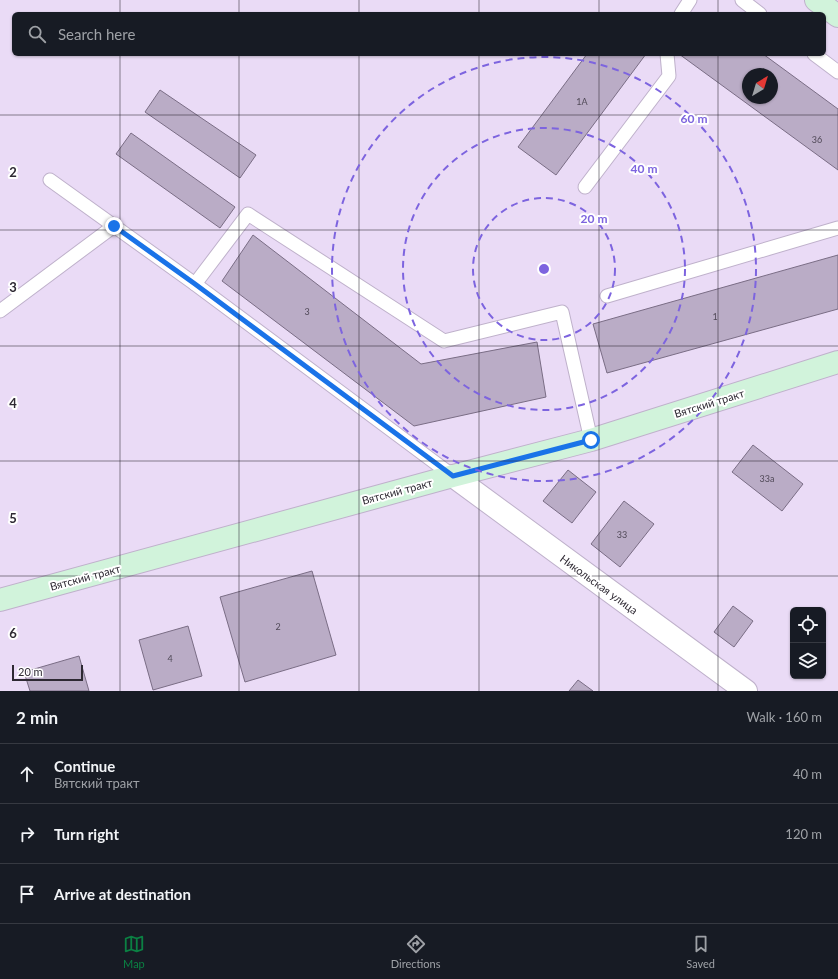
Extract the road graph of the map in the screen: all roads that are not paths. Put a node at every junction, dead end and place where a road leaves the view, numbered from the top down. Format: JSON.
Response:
{"nodes":[{"id":1,"x":690,"y":0,"type":"edge"},
{"id":2,"x":742,"y":0,"type":"edge"},
{"id":3,"x":816,"y":0,"type":"edge"},
{"id":4,"x":682,"y":12,"type":"edge"},
{"id":5,"x":757,"y":12,"type":"edge"},
{"id":6,"x":838,"y":16,"type":"edge"},
{"id":7,"x":667,"y":56,"type":"edge"},
{"id":8,"x":817,"y":56,"type":"edge"},
{"id":9,"x":838,"y":72,"type":"edge"},
{"id":10,"x":50,"y":180,"type":"dead end"},
{"id":11,"x":585,"y":187,"type":"dead end"},
{"id":12,"x":114,"y":226,"type":"junction"},
{"id":13,"x":838,"y":228,"type":"edge"},
{"id":14,"x":195,"y":284,"type":"junction"},
{"id":15,"x":607,"y":296,"type":"dead end"},
{"id":16,"x":0,"y":311,"type":"edge"},
{"id":17,"x":838,"y":362,"type":"edge"},
{"id":18,"x":591,"y":440,"type":"junction"},
{"id":19,"x":453,"y":476,"type":"junction"},
{"id":20,"x":0,"y":600,"type":"edge"},
{"id":21,"x":746,"y":691,"type":"edge"}],
"edges":[{"from":1,"to":4,"type":"lane"},
{"from":2,"to":5,"type":"lane"},
{"from":3,"to":6,"type":"main road"},
{"from":7,"to":11,"type":"lane"},
{"from":8,"to":9,"type":"lane"},
{"from":10,"to":12,"type":"lane"},
{"from":12,"to":14,"type":"lane"},
{"from":12,"to":16,"type":"lane"},
{"from":13,"to":15,"type":"lane"},
{"from":14,"to":18,"type":"lane"},
{"from":14,"to":19,"type":"lane"},
{"from":17,"to":18,"type":"main road","name":"Вятский тракт"},
{"from":18,"to":19,"type":"main road","name":"Вятский тракт"},
{"from":19,"to":20,"type":"main road","name":"Вятский тракт"},
{"from":19,"to":21,"type":"street","name":"Никольская улица"}]}
